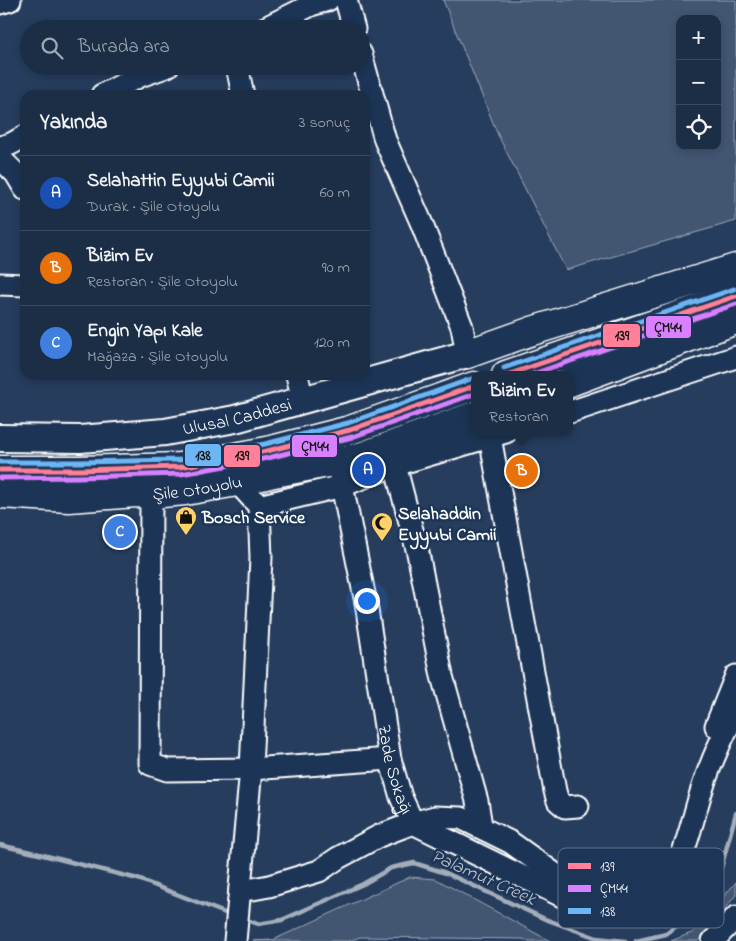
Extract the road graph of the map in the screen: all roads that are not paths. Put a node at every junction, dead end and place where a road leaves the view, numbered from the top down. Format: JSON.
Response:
{"nodes":[{"id":1,"x":10,"y":0,"type":"edge"},
{"id":2,"x":328,"y":0,"type":"edge"},
{"id":3,"x":346,"y":0,"type":"edge"},
{"id":4,"x":0,"y":3,"type":"edge"},
{"id":5,"x":281,"y":20,"type":"edge"},
{"id":6,"x":352,"y":20,"type":"edge"},
{"id":7,"x":143,"y":75,"type":"edge"},
{"id":8,"x":239,"y":75,"type":"edge"},
{"id":9,"x":367,"y":75,"type":"edge"},
{"id":10,"x":112,"y":90,"type":"edge"},
{"id":11,"x":242,"y":90,"type":"edge"},
{"id":12,"x":20,"y":139,"type":"edge"},
{"id":13,"x":0,"y":147,"type":"edge"},
{"id":14,"x":0,"y":158,"type":"edge"},
{"id":15,"x":20,"y":181,"type":"edge"},
{"id":16,"x":736,"y":268,"type":"edge"},
{"id":17,"x":0,"y":284,"type":"edge"},
{"id":18,"x":20,"y":285,"type":"edge"},
{"id":19,"x":736,"y":296,"type":"edge"},
{"id":20,"x":736,"y":320,"type":"edge"},
{"id":21,"x":736,"y":332,"type":"edge"},
{"id":22,"x":697,"y":334,"type":"junction"},
{"id":23,"x":467,"y":354,"type":"junction"},
{"id":24,"x":734,"y":360,"type":"edge"},
{"id":25,"x":518,"y":371,"type":"edge"},
{"id":26,"x":578,"y":379,"type":"edge"},
{"id":27,"x":298,"y":380,"type":"edge"},
{"id":28,"x":471,"y":387,"type":"edge"},
{"id":29,"x":303,"y":401,"type":"junction"},
{"id":30,"x":574,"y":410,"type":"edge"},
{"id":31,"x":471,"y":417,"type":"edge"},
{"id":32,"x":493,"y":436,"type":"edge"},
{"id":33,"x":498,"y":436,"type":"edge"},
{"id":34,"x":0,"y":438,"type":"edge"},
{"id":35,"x":392,"y":456,"type":"junction"},
{"id":36,"x":0,"y":470,"type":"edge"},
{"id":37,"x":340,"y":474,"type":"junction"},
{"id":38,"x":237,"y":482,"type":"junction"},
{"id":39,"x":0,"y":494,"type":"edge"},
{"id":40,"x":151,"y":494,"type":"junction"},
{"id":41,"x":259,"y":506,"type":"junction"},
{"id":42,"x":736,"y":676,"type":"edge"},
{"id":43,"x":736,"y":711,"type":"edge"},
{"id":44,"x":390,"y":759,"type":"junction"},
{"id":45,"x":251,"y":769,"type":"junction"},
{"id":46,"x":578,"y":806,"type":"dead end"},
{"id":47,"x":413,"y":823,"type":"junction"},
{"id":48,"x":481,"y":826,"type":"junction"},
{"id":49,"x":675,"y":848,"type":"edge"},
{"id":50,"x":684,"y":848,"type":"edge"},
{"id":51,"x":558,"y":876,"type":"edge"},
{"id":52,"x":240,"y":889,"type":"junction"},
{"id":53,"x":558,"y":894,"type":"edge"},
{"id":54,"x":736,"y":917,"type":"edge"},
{"id":55,"x":235,"y":941,"type":"edge"},
{"id":56,"x":714,"y":941,"type":"edge"}],
"edges":[{"from":1,"to":4,"type":"street"},
{"from":2,"to":5,"type":"street"},
{"from":3,"to":6,"type":"street"},
{"from":7,"to":10,"type":"street"},
{"from":8,"to":11,"type":"street"},
{"from":9,"to":23,"type":"street"},
{"from":12,"to":13,"type":"street"},
{"from":14,"to":15,"type":"street"},
{"from":16,"to":23,"type":"highway"},
{"from":17,"to":18,"type":"street"},
{"from":19,"to":25,"type":"highway"},
{"from":20,"to":22,"type":"highway"},
{"from":21,"to":22,"type":"highway"},
{"from":22,"to":26,"type":"highway"},
{"from":23,"to":29,"type":"main road","name":"Ulusal Caddesi"},
{"from":24,"to":30,"type":"street"},
{"from":26,"to":30,"type":"street"},
{"from":27,"to":29,"type":"street"},
{"from":28,"to":36,"type":"highway","name":"Şile Otoyolu"},
{"from":29,"to":34,"type":"main road","name":"Ulusal Caddesi"},
{"from":31,"to":35,"type":"highway","name":"Şile Otoyolu"},
{"from":32,"to":35,"type":"street"},
{"from":33,"to":46,"type":"street"},
{"from":35,"to":37,"type":"highway","name":"Şile Otoyolu"},
{"from":35,"to":48,"type":"street"},
{"from":37,"to":38,"type":"highway","name":"Şile Otoyolu"},
{"from":37,"to":41,"type":"street"},
{"from":37,"to":44,"type":"street","name":"Zade Sokağı"},
{"from":38,"to":40,"type":"highway","name":"Şile Otoyolu"},
{"from":38,"to":41,"type":"street"},
{"from":39,"to":40,"type":"highway","name":"Şile Otoyolu"},
{"from":40,"to":45,"type":"street"},
{"from":41,"to":45,"type":"street"},
{"from":42,"to":49,"type":"street"},
{"from":43,"to":50,"type":"street","name":"Zade Sokağı"},
{"from":44,"to":45,"type":"street"},
{"from":44,"to":47,"type":"street","name":"Zade Sokağı"},
{"from":45,"to":52,"type":"street"},
{"from":47,"to":48,"type":"street"},
{"from":47,"to":52,"type":"street"},
{"from":47,"to":53,"type":"street","name":"Zade Sokağı"},
{"from":48,"to":51,"type":"street"},
{"from":52,"to":55,"type":"street"},
{"from":54,"to":56,"type":"street"}]}
